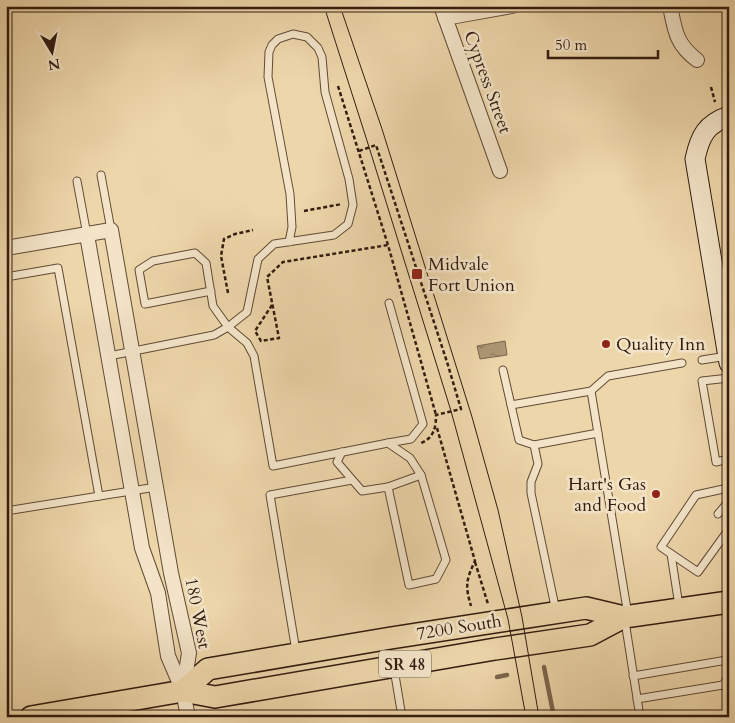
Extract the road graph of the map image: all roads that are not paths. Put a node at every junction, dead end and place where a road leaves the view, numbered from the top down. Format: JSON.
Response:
{"nodes":[{"id":1,"x":512,"y":6,"type":"edge"},
{"id":2,"x":670,"y":6,"type":"edge"},
{"id":3,"x":443,"y":12,"type":"edge"},
{"id":4,"x":697,"y":60,"type":"dead end"},
{"id":5,"x":729,"y":116,"type":"edge"},
{"id":6,"x":500,"y":171,"type":"dead end"},
{"id":7,"x":101,"y":176,"type":"dead end"},
{"id":8,"x":77,"y":181,"type":"dead end"},
{"id":9,"x":111,"y":230,"type":"junction"},
{"id":10,"x":87,"y":235,"type":"junction"},
{"id":11,"x":289,"y":242,"type":"junction"},
{"id":12,"x":6,"y":248,"type":"edge"},
{"id":13,"x":6,"y":277,"type":"edge"},
{"id":14,"x":211,"y":291,"type":"junction"},
{"id":15,"x":389,"y":303,"type":"dead end"},
{"id":16,"x":228,"y":327,"type":"junction"},
{"id":17,"x":133,"y":352,"type":"junction"},
{"id":18,"x":109,"y":356,"type":"junction"},
{"id":19,"x":728,"y":359,"type":"edge"},
{"id":20,"x":702,"y":360,"type":"dead end"},
{"id":21,"x":682,"y":363,"type":"dead end"},
{"id":22,"x":502,"y":370,"type":"dead end"},
{"id":23,"x":729,"y":378,"type":"edge"},
{"id":24,"x":591,"y":391,"type":"junction"},
{"id":25,"x":512,"y":405,"type":"junction"},
{"id":26,"x":598,"y":433,"type":"junction"},
{"id":27,"x":388,"y":442,"type":"junction"},
{"id":28,"x":534,"y":445,"type":"junction"},
{"id":29,"x":342,"y":452,"type":"junction"},
{"id":30,"x":729,"y":459,"type":"edge"},
{"id":31,"x":421,"y":475,"type":"junction"},
{"id":32,"x":352,"y":480,"type":"junction"},
{"id":33,"x":156,"y":487,"type":"junction"},
{"id":34,"x":388,"y":487,"type":"junction"},
{"id":35,"x":728,"y":490,"type":"edge"},
{"id":36,"x":132,"y":491,"type":"junction"},
{"id":37,"x":99,"y":496,"type":"junction"},
{"id":38,"x":729,"y":501,"type":"edge"},
{"id":39,"x":6,"y":511,"type":"edge"},
{"id":40,"x":718,"y":514,"type":"dead end"},
{"id":41,"x":729,"y":530,"type":"edge"},
{"id":42,"x":671,"y":554,"type":"junction"},
{"id":43,"x":729,"y":602,"type":"edge"},
{"id":44,"x":680,"y":609,"type":"junction"},
{"id":45,"x":556,"y":612,"type":"junction"},
{"id":46,"x":626,"y":617,"type":"junction"},
{"id":47,"x":297,"y":654,"type":"junction"},
{"id":48,"x":729,"y":661,"type":"edge"},
{"id":49,"x":394,"y":666,"type":"junction"},
{"id":50,"x":633,"y":676,"type":"junction"},
{"id":51,"x":729,"y":676,"type":"edge"},
{"id":52,"x":183,"y":691,"type":"junction"},
{"id":53,"x":637,"y":699,"type":"junction"},
{"id":54,"x":55,"y":715,"type":"edge"},
{"id":55,"x":31,"y":717,"type":"edge"},
{"id":56,"x":188,"y":717,"type":"edge"},
{"id":57,"x":402,"y":717,"type":"edge"},
{"id":58,"x":640,"y":717,"type":"edge"}],
"edges":[{"from":1,"to":3,"type":"street"},
{"from":2,"to":4,"type":"street"},
{"from":3,"to":6,"type":"street","name":"Cypress Street"},
{"from":5,"to":19,"type":"street"},
{"from":7,"to":9,"type":"lane","name":"180 West"},
{"from":8,"to":10,"type":"lane","name":"180 West"},
{"from":9,"to":10,"type":"street"},
{"from":9,"to":17,"type":"street","name":"180 West"},
{"from":10,"to":12,"type":"street"},
{"from":10,"to":18,"type":"street","name":"180 West"},
{"from":11,"to":11,"type":"lane"},
{"from":11,"to":16,"type":"lane"},
{"from":13,"to":37,"type":"lane"},
{"from":14,"to":14,"type":"lane"},
{"from":14,"to":16,"type":"lane"},
{"from":15,"to":27,"type":"lane"},
{"from":16,"to":17,"type":"lane"},
{"from":16,"to":29,"type":"lane"},
{"from":17,"to":18,"type":"lane"},
{"from":17,"to":33,"type":"street","name":"180 West"},
{"from":18,"to":36,"type":"street","name":"180 West"},
{"from":19,"to":20,"type":"lane"},
{"from":21,"to":24,"type":"lane"},
{"from":22,"to":25,"type":"lane"},
{"from":23,"to":30,"type":"lane"},
{"from":24,"to":25,"type":"lane"},
{"from":24,"to":26,"type":"lane"},
{"from":25,"to":28,"type":"lane"},
{"from":26,"to":28,"type":"lane"},
{"from":26,"to":46,"type":"lane"},
{"from":27,"to":29,"type":"lane"},
{"from":27,"to":31,"type":"lane"},
{"from":28,"to":45,"type":"lane"},
{"from":29,"to":32,"type":"lane"},
{"from":31,"to":34,"type":"lane"},
{"from":31,"to":34,"type":"lane"},
{"from":32,"to":34,"type":"lane"},
{"from":32,"to":47,"type":"lane"},
{"from":33,"to":36,"type":"lane"},
{"from":33,"to":52,"type":"street","name":"180 West"},
{"from":35,"to":42,"type":"lane"},
{"from":36,"to":37,"type":"lane"},
{"from":36,"to":52,"type":"street","name":"180 West"},
{"from":37,"to":39,"type":"lane"},
{"from":38,"to":40,"type":"lane"},
{"from":41,"to":42,"type":"lane"},
{"from":42,"to":44,"type":"lane"},
{"from":43,"to":44,"type":"main road","name":"7200 South","number":"SR 48"},
{"from":44,"to":46,"type":"main road","name":"7200 South","number":"SR 48"},
{"from":45,"to":46,"type":"main road","name":"7200 South","number":"SR 48"},
{"from":45,"to":47,"type":"main road","name":"7200 South","number":"SR 48"},
{"from":46,"to":49,"type":"main road","name":"7200 South","number":"SR 48"},
{"from":46,"to":50,"type":"lane"},
{"from":47,"to":52,"type":"main road","name":"7200 South","number":"SR 48"},
{"from":48,"to":50,"type":"lane"},
{"from":49,"to":52,"type":"main road","name":"7200 South","number":"SR 48"},
{"from":49,"to":57,"type":"lane"},
{"from":50,"to":53,"type":"lane"},
{"from":51,"to":53,"type":"lane"},
{"from":52,"to":54,"type":"main road","name":"7200 South","number":"SR 48"},
{"from":52,"to":56,"type":"street"},
{"from":53,"to":58,"type":"lane"},
{"from":54,"to":55,"type":"main road","name":"7200 South","number":"SR 48"}]}
